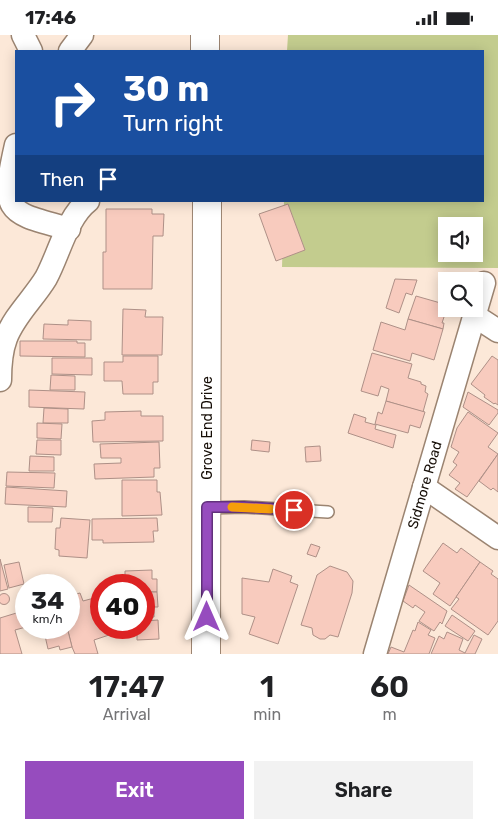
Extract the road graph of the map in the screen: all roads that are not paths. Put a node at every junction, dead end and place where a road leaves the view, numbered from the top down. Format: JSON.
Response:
{"nodes":[{"id":1,"x":23,"y":35,"type":"edge"},
{"id":2,"x":82,"y":35,"type":"edge"},
{"id":3,"x":205,"y":35,"type":"edge"},
{"id":4,"x":31,"y":50,"type":"edge"},
{"id":5,"x":71,"y":50,"type":"edge"},
{"id":6,"x":205,"y":50,"type":"edge"},
{"id":7,"x":15,"y":147,"type":"edge"},
{"id":8,"x":87,"y":202,"type":"edge"},
{"id":9,"x":207,"y":202,"type":"edge"},
{"id":10,"x":69,"y":229,"type":"junction"},
{"id":11,"x":484,"y":283,"type":"dead end"},
{"id":12,"x":483,"y":286,"type":"edge"},
{"id":13,"x":474,"y":317,"type":"edge"},
{"id":14,"x":476,"y":317,"type":"edge"},
{"id":15,"x":498,"y":331,"type":"edge"},
{"id":16,"x":0,"y":380,"type":"edge"},
{"id":17,"x":424,"y":487,"type":"junction"},
{"id":18,"x":207,"y":507,"type":"junction"},
{"id":19,"x":328,"y":512,"type":"dead end"},
{"id":20,"x":498,"y":538,"type":"edge"},
{"id":21,"x":206,"y":654,"type":"edge"},
{"id":22,"x":375,"y":654,"type":"edge"}],
"edges":[{"from":1,"to":4,"type":"street"},
{"from":2,"to":5,"type":"street"},
{"from":3,"to":6,"type":"street"},
{"from":7,"to":10,"type":"street"},
{"from":8,"to":10,"type":"street"},
{"from":9,"to":18,"type":"street","name":"Grove End Drive"},
{"from":10,"to":16,"type":"street"},
{"from":11,"to":12,"type":"street","name":"Sidmore Road"},
{"from":13,"to":17,"type":"street","name":"Sidmore Road"},
{"from":14,"to":15,"type":"street"},
{"from":17,"to":20,"type":"street"},
{"from":17,"to":22,"type":"street","name":"Sidmore Road"},
{"from":18,"to":19,"type":"lane"},
{"from":18,"to":21,"type":"street","name":"Grove End Drive"}]}
